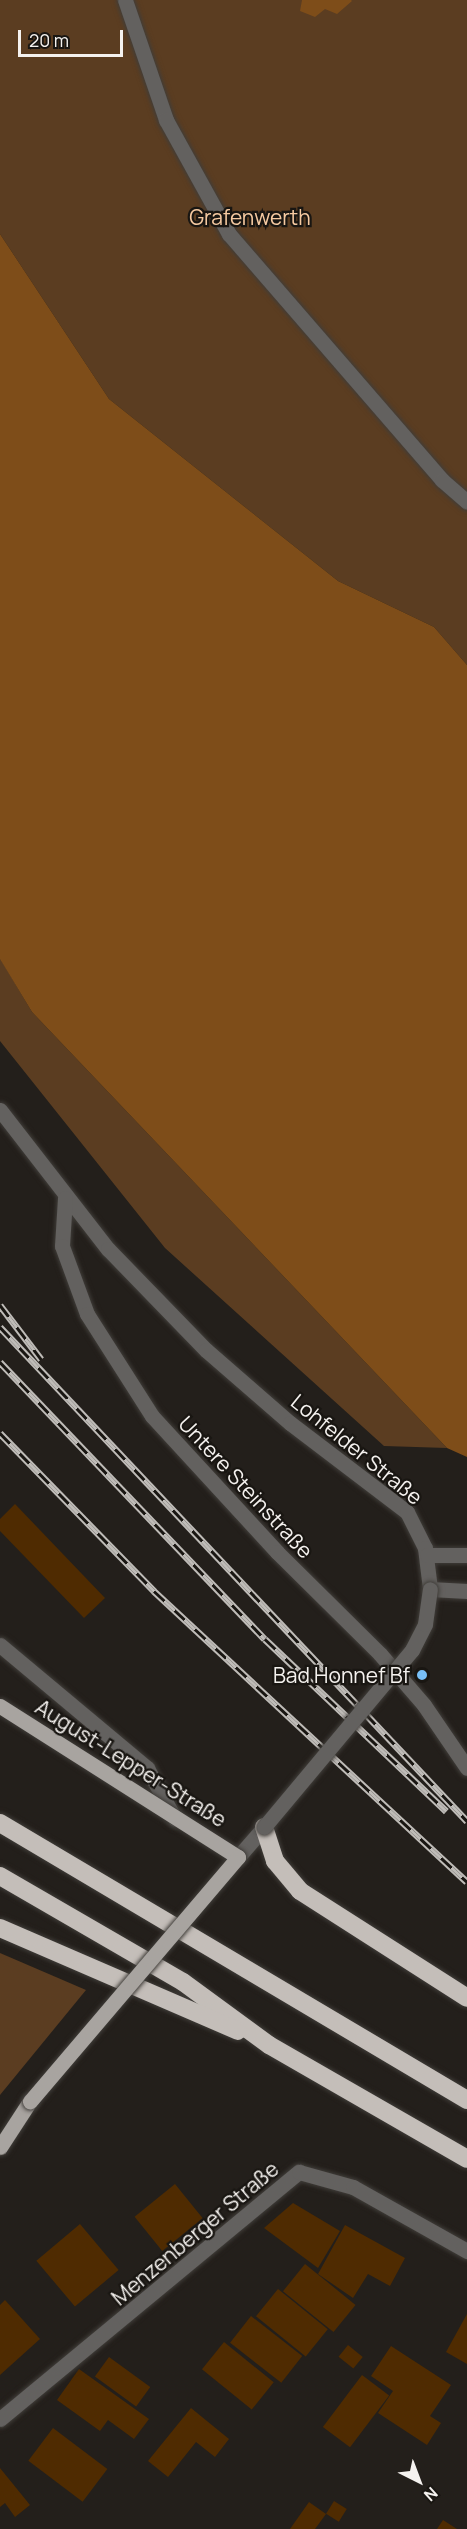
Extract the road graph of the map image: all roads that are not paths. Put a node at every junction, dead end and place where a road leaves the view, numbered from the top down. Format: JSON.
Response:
{"nodes":[{"id":1,"x":125,"y":0,"type":"edge"},
{"id":2,"x":467,"y":502,"type":"edge"},
{"id":3,"x":0,"y":1110,"type":"edge"},
{"id":4,"x":65,"y":1198,"type":"junction"},
{"id":5,"x":427,"y":1555,"type":"junction"},
{"id":6,"x":467,"y":1555,"type":"edge"},
{"id":7,"x":430,"y":1589,"type":"junction"},
{"id":8,"x":467,"y":1591,"type":"edge"},
{"id":9,"x":0,"y":1645,"type":"edge"},
{"id":10,"x":0,"y":1706,"type":"edge"},
{"id":11,"x":467,"y":1768,"type":"edge"},
{"id":12,"x":0,"y":1823,"type":"edge"},
{"id":13,"x":264,"y":1827,"type":"junction"},
{"id":14,"x":180,"y":1828,"type":"dead end"},
{"id":15,"x":238,"y":1857,"type":"junction"},
{"id":16,"x":0,"y":1876,"type":"edge"},
{"id":17,"x":0,"y":1928,"type":"edge"},
{"id":18,"x":467,"y":1998,"type":"edge"},
{"id":19,"x":269,"y":2045,"type":"junction"},
{"id":20,"x":467,"y":2100,"type":"edge"},
{"id":21,"x":30,"y":2101,"type":"junction"},
{"id":22,"x":0,"y":2128,"type":"edge"},
{"id":23,"x":0,"y":2147,"type":"edge"},
{"id":24,"x":467,"y":2159,"type":"edge"},
{"id":25,"x":467,"y":2251,"type":"edge"},
{"id":26,"x":0,"y":2419,"type":"edge"}],
"edges":[{"from":1,"to":2,"type":"street"},
{"from":3,"to":4,"type":"street","name":"Lohfelder Straße"},
{"from":4,"to":5,"type":"street","name":"Lohfelder Straße"},
{"from":4,"to":11,"type":"street","name":"Untere Steinstraße"},
{"from":5,"to":6,"type":"street"},
{"from":5,"to":7,"type":"street","name":"Lohfelder Straße"},
{"from":7,"to":8,"type":"street"},
{"from":7,"to":13,"type":"street","name":"Lohfelder Straße","bridge":true},
{"from":9,"to":14,"type":"street"},
{"from":10,"to":15,"type":"main road","name":"August-Lepper-Straße","bridge":true},
{"from":12,"to":20,"type":"highway"},
{"from":13,"to":15,"type":"street","name":"Lohfelder Straße"},
{"from":13,"to":18,"type":"highway"},
{"from":15,"to":21,"type":"main road","bridge":true},
{"from":16,"to":19,"type":"highway"},
{"from":17,"to":19,"type":"highway"},
{"from":19,"to":24,"type":"highway"},
{"from":21,"to":22,"type":"main road"},
{"from":21,"to":23,"type":"main road"},
{"from":25,"to":26,"type":"street","name":"Menzenberger Straße"}]}
